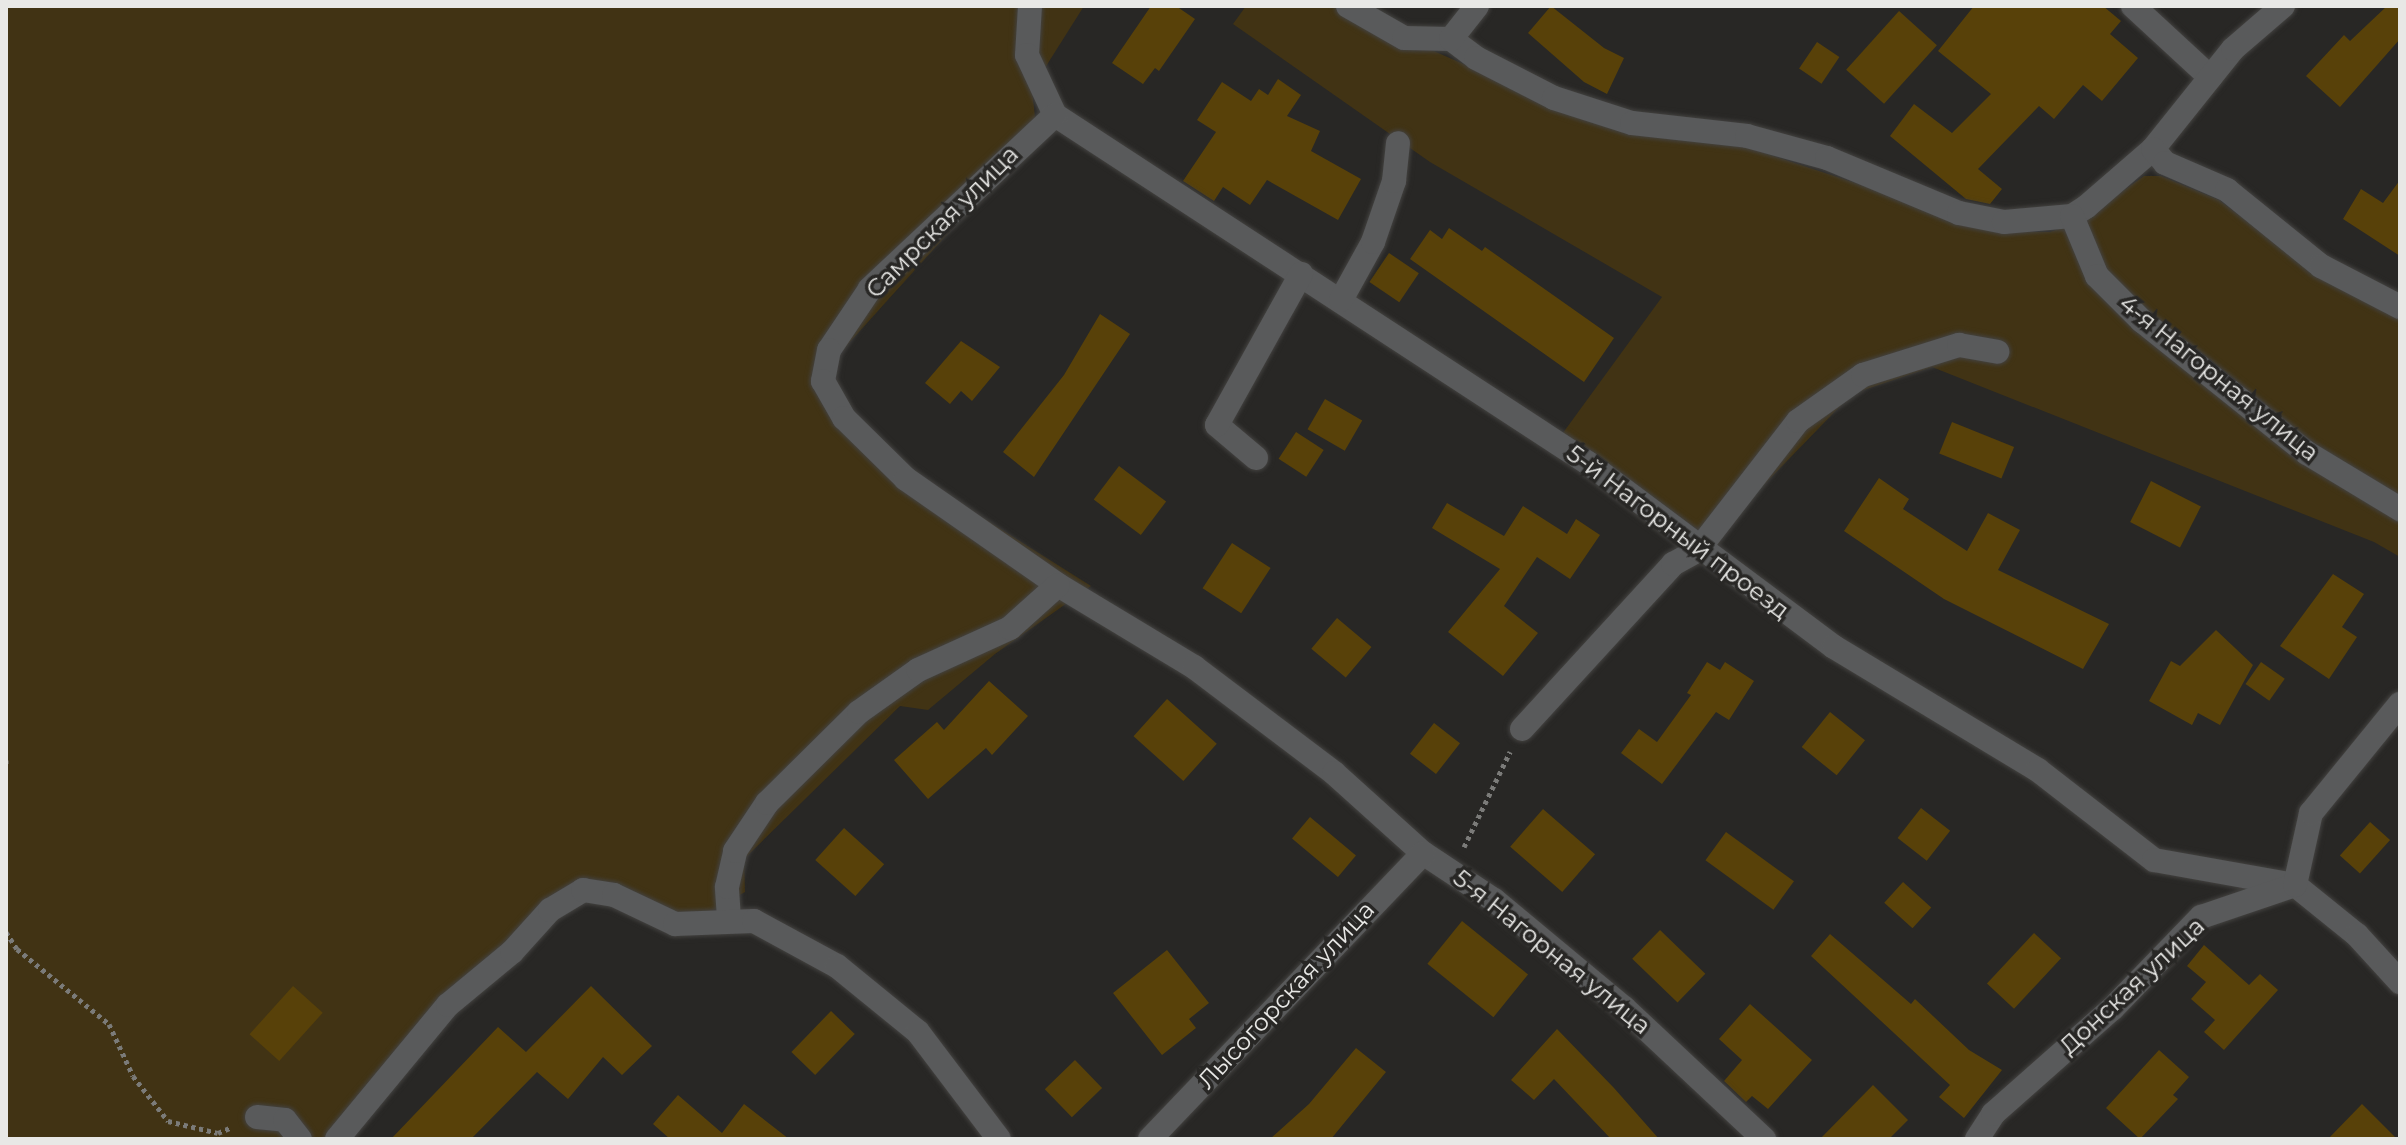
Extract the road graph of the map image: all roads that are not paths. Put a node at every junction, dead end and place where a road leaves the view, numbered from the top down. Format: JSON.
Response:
{"nodes":[{"id":1,"x":1030,"y":6,"type":"edge"},
{"id":2,"x":1348,"y":6,"type":"edge"},
{"id":3,"x":1477,"y":6,"type":"edge"},
{"id":4,"x":2133,"y":6,"type":"edge"},
{"id":5,"x":2283,"y":6,"type":"edge"},
{"id":6,"x":1451,"y":39,"type":"junction"},
{"id":7,"x":2210,"y":77,"type":"junction"},
{"id":8,"x":1055,"y":115,"type":"junction"},
{"id":9,"x":1398,"y":143,"type":"dead end"},
{"id":10,"x":2153,"y":149,"type":"junction"},
{"id":11,"x":2072,"y":216,"type":"junction"},
{"id":12,"x":1301,"y":274,"type":"junction"},
{"id":13,"x":1341,"y":300,"type":"junction"},
{"id":14,"x":2400,"y":307,"type":"edge"},
{"id":15,"x":1997,"y":352,"type":"dead end"},
{"id":16,"x":1256,"y":458,"type":"dead end"},
{"id":17,"x":2400,"y":509,"type":"edge"},
{"id":18,"x":1698,"y":550,"type":"junction"},
{"id":19,"x":1058,"y":585,"type":"junction"},
{"id":20,"x":2400,"y":704,"type":"edge"},
{"id":21,"x":1522,"y":729,"type":"road end"},
{"id":22,"x":1423,"y":853,"type":"junction"},
{"id":23,"x":2295,"y":885,"type":"junction"},
{"id":24,"x":729,"y":918,"type":"junction"},
{"id":25,"x":2400,"y":982,"type":"edge"},
{"id":26,"x":257,"y":1117,"type":"road end"},
{"id":27,"x":300,"y":1139,"type":"edge"},
{"id":28,"x":337,"y":1139,"type":"edge"},
{"id":29,"x":999,"y":1139,"type":"edge"},
{"id":30,"x":1150,"y":1139,"type":"edge"},
{"id":31,"x":1764,"y":1139,"type":"edge"},
{"id":32,"x":1977,"y":1139,"type":"edge"}],
"edges":[{"from":1,"to":8,"type":"street"},
{"from":2,"to":6,"type":"street"},
{"from":3,"to":6,"type":"street"},
{"from":4,"to":7,"type":"street"},
{"from":5,"to":7,"type":"street"},
{"from":6,"to":11,"type":"street"},
{"from":7,"to":10,"type":"street"},
{"from":8,"to":12,"type":"street","name":"5-й Нагорный проезд"},
{"from":8,"to":19,"type":"street","name":"Самрская улица"},
{"from":9,"to":13,"type":"street"},
{"from":10,"to":11,"type":"street"},
{"from":10,"to":14,"type":"street"},
{"from":11,"to":17,"type":"street","name":"4-я Нагорная улица"},
{"from":12,"to":13,"type":"street","name":"5-й Нагорный проезд"},
{"from":12,"to":16,"type":"street"},
{"from":13,"to":18,"type":"street","name":"5-й Нагорный проезд"},
{"from":15,"to":18,"type":"street"},
{"from":18,"to":21,"type":"street"},
{"from":18,"to":23,"type":"street","name":"5-й Нагорный проезд"},
{"from":19,"to":22,"type":"street","name":"5-я Нагорная улица"},
{"from":19,"to":24,"type":"street"},
{"from":20,"to":23,"type":"street"},
{"from":22,"to":30,"type":"street","name":"Лысогорская улица"},
{"from":22,"to":31,"type":"street","name":"5-я Нагорная улица"},
{"from":23,"to":25,"type":"street","name":"5-й Нагорный проезд"},
{"from":23,"to":32,"type":"street","name":"Донская улица"},
{"from":24,"to":28,"type":"street"},
{"from":24,"to":29,"type":"street"},
{"from":26,"to":27,"type":"street"}]}
